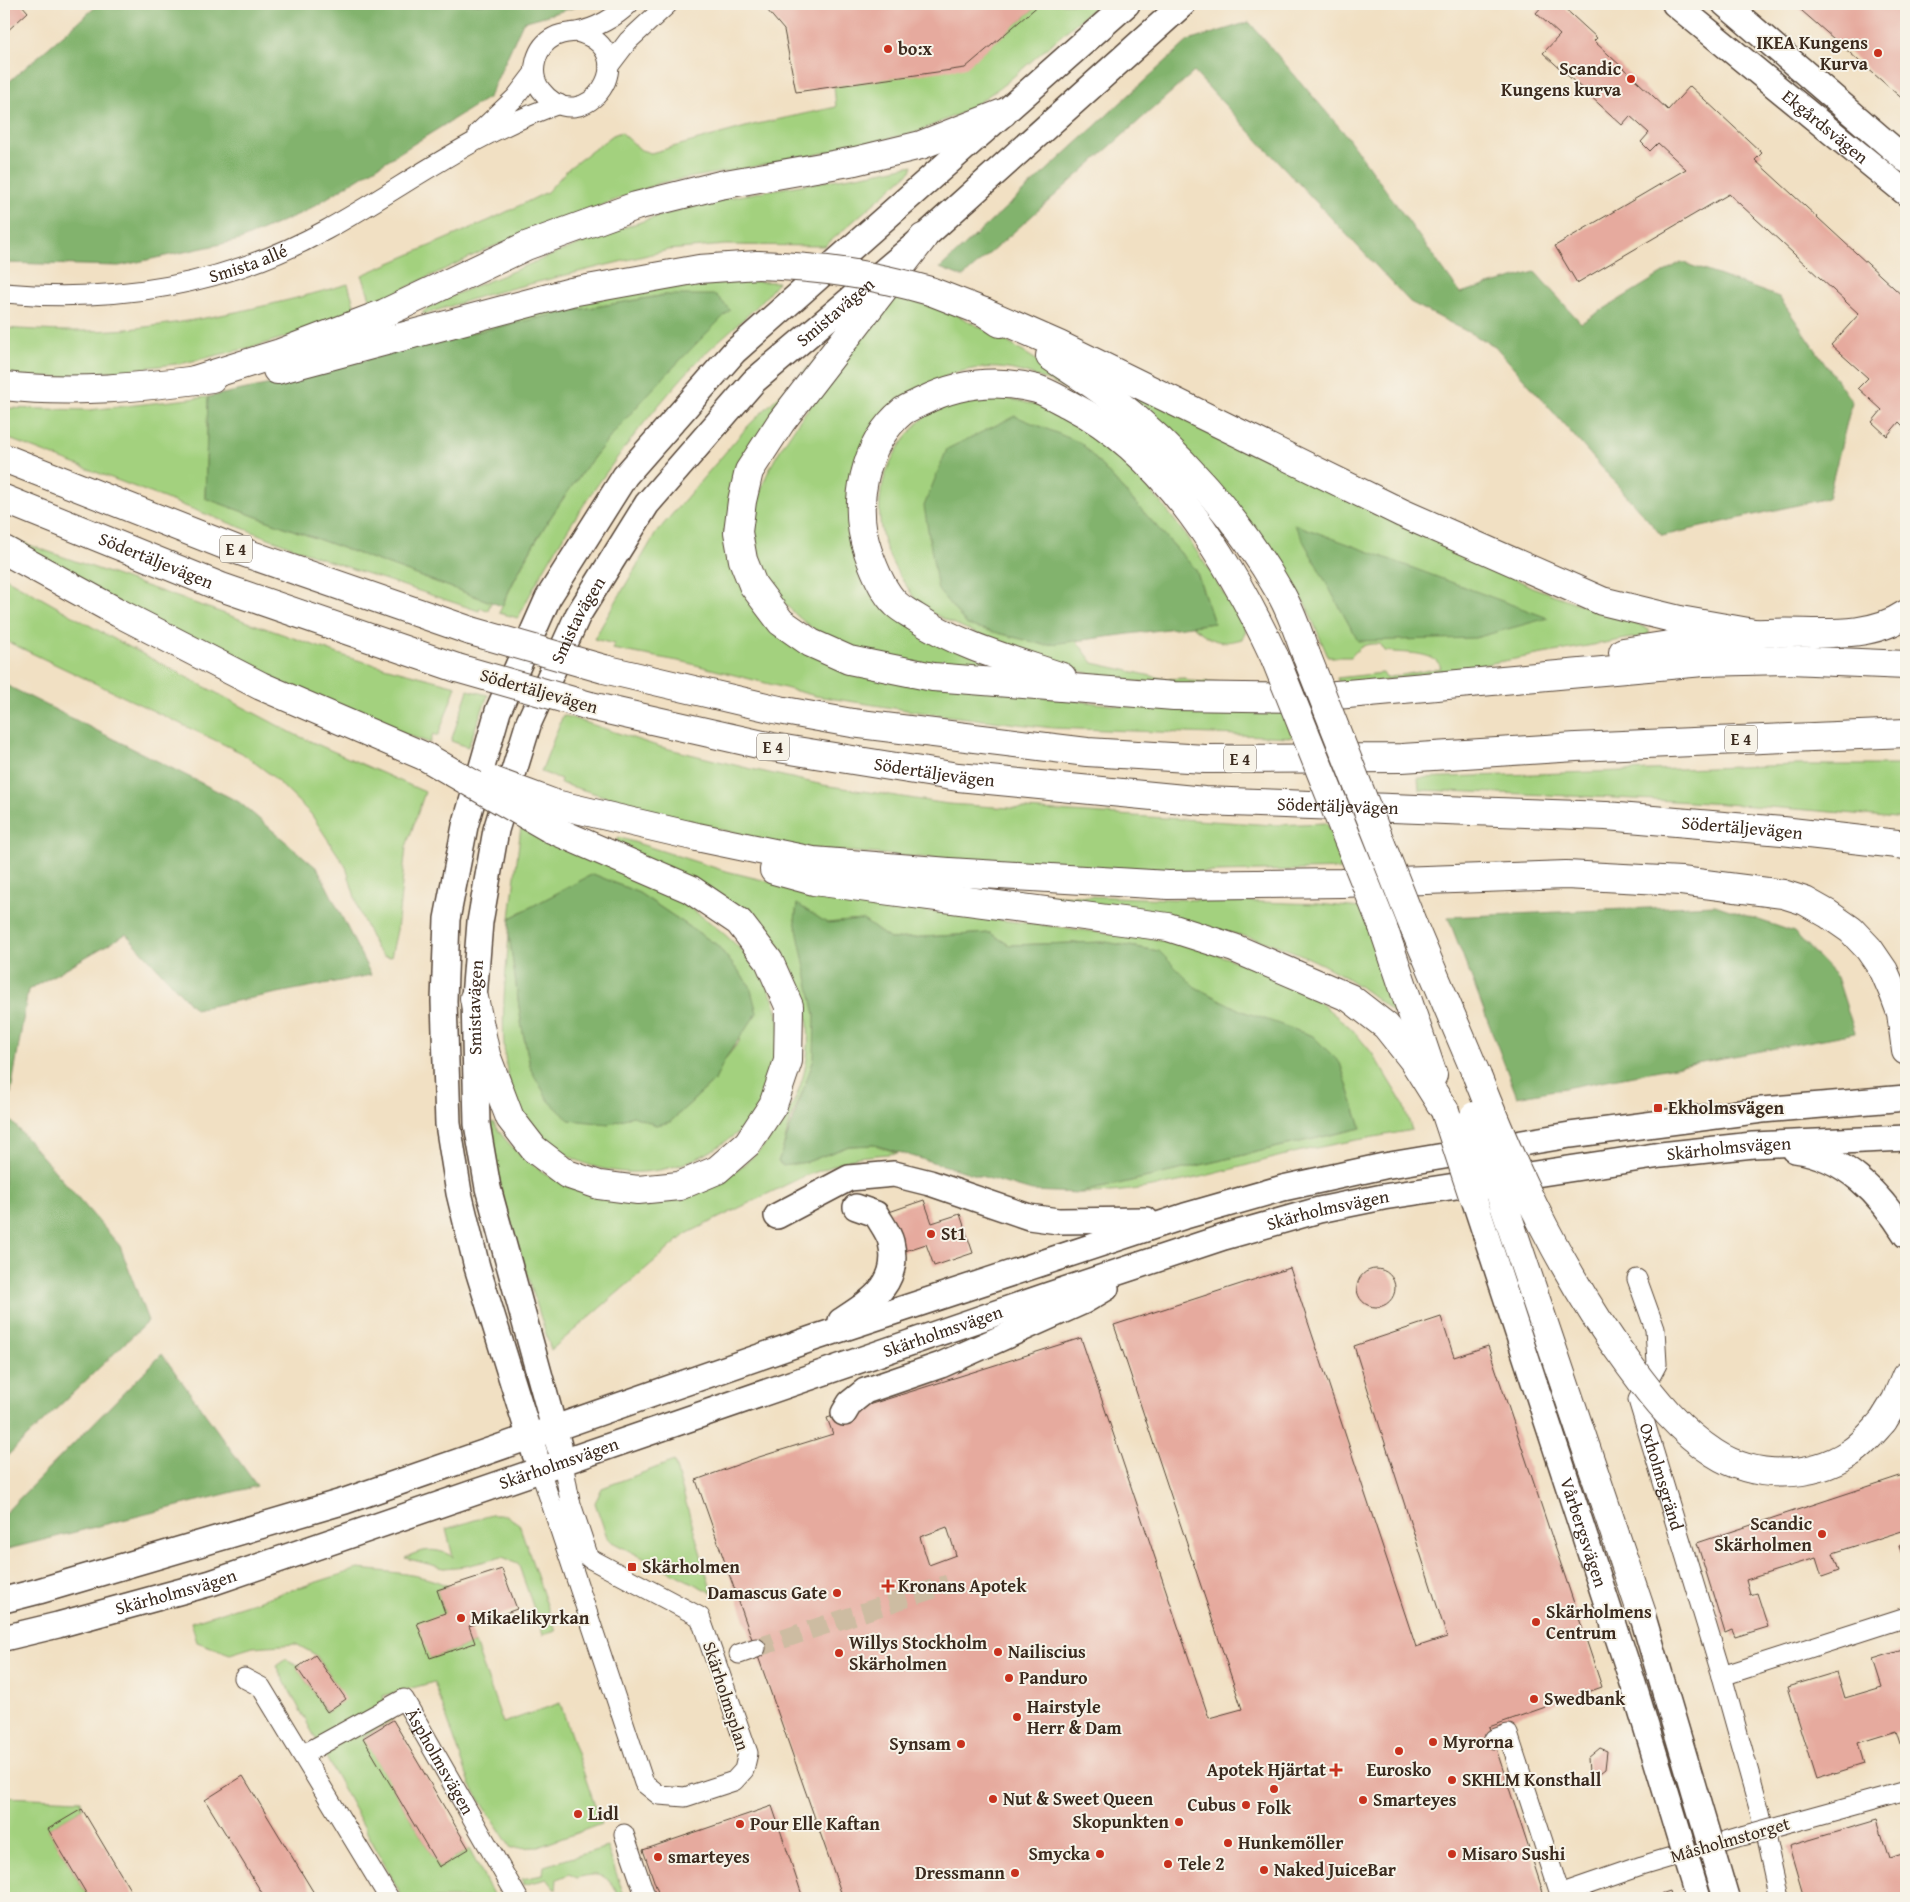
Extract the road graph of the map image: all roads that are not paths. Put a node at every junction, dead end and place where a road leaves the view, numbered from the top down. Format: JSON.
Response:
{"nodes":[{"id":1,"x":629,"y":4,"type":"edge"},
{"id":2,"x":668,"y":4,"type":"edge"},
{"id":3,"x":1127,"y":4,"type":"edge"},
{"id":4,"x":1182,"y":4,"type":"edge"},
{"id":5,"x":1674,"y":4,"type":"edge"},
{"id":6,"x":1725,"y":4,"type":"edge"},
{"id":7,"x":577,"y":32,"type":"junction"},
{"id":8,"x":609,"y":66,"type":"junction"},
{"id":9,"x":534,"y":73,"type":"junction"},
{"id":10,"x":559,"y":104,"type":"junction"},
{"id":11,"x":1003,"y":113,"type":"junction"},
{"id":12,"x":465,"y":146,"type":"junction"},
{"id":13,"x":1906,"y":160,"type":"edge"},
{"id":14,"x":1906,"y":193,"type":"edge"},
{"id":15,"x":923,"y":238,"type":"junction"},
{"id":16,"x":4,"y":293,"type":"edge"},
{"id":17,"x":984,"y":312,"type":"junction"},
{"id":18,"x":194,"y":380,"type":"junction"},
{"id":19,"x":4,"y":386,"type":"edge"},
{"id":20,"x":4,"y":458,"type":"edge"},
{"id":21,"x":4,"y":499,"type":"edge"},
{"id":22,"x":4,"y":550,"type":"edge"},
{"id":23,"x":1906,"y":614,"type":"edge"},
{"id":24,"x":1754,"y":633,"type":"junction"},
{"id":25,"x":1906,"y":665,"type":"edge"},
{"id":26,"x":1454,"y":683,"type":"junction"},
{"id":27,"x":1104,"y":690,"type":"junction"},
{"id":28,"x":1906,"y":733,"type":"edge"},
{"id":29,"x":552,"y":816,"type":"junction"},
{"id":30,"x":1906,"y":844,"type":"edge"},
{"id":31,"x":474,"y":998,"type":"junction"},
{"id":32,"x":1906,"y":1051,"type":"edge"},
{"id":33,"x":1469,"y":1078,"type":"junction"},
{"id":34,"x":1906,"y":1098,"type":"edge"},
{"id":35,"x":1445,"y":1111,"type":"junction"},
{"id":36,"x":1906,"y":1138,"type":"edge"},
{"id":37,"x":1753,"y":1145,"type":"junction"},
{"id":38,"x":1473,"y":1196,"type":"joint"},
{"id":39,"x":856,"y":1208,"type":"dead end"},
{"id":40,"x":777,"y":1216,"type":"dead end"},
{"id":41,"x":1186,"y":1216,"type":"junction"},
{"id":42,"x":1906,"y":1235,"type":"edge"},
{"id":43,"x":1153,"y":1261,"type":"junction"},
{"id":44,"x":1637,"y":1279,"type":"dead end"},
{"id":45,"x":814,"y":1338,"type":"junction"},
{"id":46,"x":1906,"y":1376,"type":"edge"},
{"id":47,"x":844,"y":1413,"type":"dead end"},
{"id":48,"x":554,"y":1430,"type":"junction"},
{"id":49,"x":530,"y":1439,"type":"junction"},
{"id":50,"x":552,"y":1466,"type":"junction"},
{"id":51,"x":4,"y":1600,"type":"edge"},
{"id":52,"x":1642,"y":1614,"type":"joint"},
{"id":53,"x":1906,"y":1617,"type":"edge"},
{"id":54,"x":4,"y":1638,"type":"edge"},
{"id":55,"x":1722,"y":1676,"type":"junction"},
{"id":56,"x":244,"y":1678,"type":"dead end"},
{"id":57,"x":1494,"y":1740,"type":"dead end"},
{"id":58,"x":304,"y":1754,"type":"junction"},
{"id":59,"x":1906,"y":1791,"type":"edge"},
{"id":60,"x":624,"y":1834,"type":"dead end"},
{"id":61,"x":1561,"y":1896,"type":"edge"},
{"id":62,"x":389,"y":1898,"type":"edge"},
{"id":63,"x":518,"y":1898,"type":"edge"},
{"id":64,"x":646,"y":1898,"type":"edge"},
{"id":65,"x":1698,"y":1898,"type":"edge"},
{"id":66,"x":1726,"y":1898,"type":"edge"},
{"id":67,"x":1779,"y":1898,"type":"edge"}],
"edges":[{"from":1,"to":7,"type":"street","name":"Smista allé"},
{"from":2,"to":8,"type":"street","name":"Smista allé"},
{"from":3,"to":11,"type":"main road","name":"Smistavägen"},
{"from":4,"to":15,"type":"main road","name":"Smistavägen"},
{"from":5,"to":14,"type":"main road","name":"Ekgårdsvägen"},
{"from":6,"to":13,"type":"main road","name":"Ekgårdsvägen"},
{"from":7,"to":8,"type":"street"},
{"from":7,"to":9,"type":"street","name":"Smista allé"},
{"from":8,"to":10,"type":"street","name":"Smista allé"},
{"from":9,"to":10,"type":"street"},
{"from":9,"to":12,"type":"street","name":"Smista allé"},
{"from":10,"to":12,"type":"street","name":"Smista allé"},
{"from":11,"to":18,"type":"highway"},
{"from":11,"to":49,"type":"main road","name":"Smistavägen"},
{"from":12,"to":16,"type":"street","name":"Smista allé"},
{"from":15,"to":27,"type":"highway"},
{"from":15,"to":31,"type":"main road","name":"Smistavägen"},
{"from":17,"to":18,"type":"highway","bridge":true},
{"from":17,"to":24,"type":"highway"},
{"from":17,"to":33,"type":"highway","bridge":true},
{"from":18,"to":19,"type":"highway"},
{"from":20,"to":28,"type":"highway","number":"E 4","bridge":true},
{"from":21,"to":30,"type":"highway","name":"Södertäljevägen","number":"E 4","bridge":true},
{"from":22,"to":29,"type":"highway","bridge":true},
{"from":23,"to":24,"type":"highway"},
{"from":24,"to":26,"type":"highway"},
{"from":25,"to":26,"type":"highway"},
{"from":26,"to":27,"type":"highway"},
{"from":27,"to":35,"type":"highway","bridge":true},
{"from":29,"to":31,"type":"highway"},
{"from":29,"to":32,"type":"highway"},
{"from":29,"to":35,"type":"highway"},
{"from":31,"to":48,"type":"main road","name":"Smistavägen"},
{"from":33,"to":46,"type":"highway","bridge":true},
{"from":33,"to":52,"type":"highway","bridge":true},
{"from":34,"to":41,"type":"main road","name":"Skärholmsvägen"},
{"from":35,"to":38,"type":"highway","bridge":true},
{"from":36,"to":37,"type":"main road","name":"Skärholmsvägen"},
{"from":37,"to":42,"type":"main road"},
{"from":37,"to":43,"type":"main road","name":"Skärholmsvägen"},
{"from":38,"to":65,"type":"main road","name":"Vårbergsvägen","bridge":true},
{"from":39,"to":45,"type":"main road"},
{"from":40,"to":41,"type":"main road"},
{"from":41,"to":45,"type":"main road","name":"Skärholmsvägen"},
{"from":43,"to":47,"type":"main road"},
{"from":43,"to":50,"type":"main road","name":"Skärholmsvägen"},
{"from":44,"to":55,"type":"street","name":"Oxholmsgränd"},
{"from":45,"to":48,"type":"main road","name":"Skärholmsvägen"},
{"from":48,"to":49,"type":"main road","name":"Skärholmsvägen"},
{"from":48,"to":50,"type":"main road","name":"Smistavägen"},
{"from":49,"to":50,"type":"main road","name":"Smistavägen"},
{"from":49,"to":51,"type":"main road","name":"Skärholmsvägen"},
{"from":50,"to":50,"type":"street","name":"Skärholmsplan"},
{"from":50,"to":54,"type":"main road","name":"Skärholmsvägen"},
{"from":52,"to":66,"type":"main road","bridge":true},
{"from":53,"to":55,"type":"street"},
{"from":55,"to":67,"type":"street","name":"Oxholmsgränd"},
{"from":56,"to":58,"type":"street"},
{"from":57,"to":61,"type":"street"},
{"from":58,"to":62,"type":"street"},
{"from":58,"to":63,"type":"street","name":"Äspholmsvägen"},
{"from":59,"to":61,"type":"street","name":"Måsholmstorget","bridge":true},
{"from":60,"to":64,"type":"street"}]}
